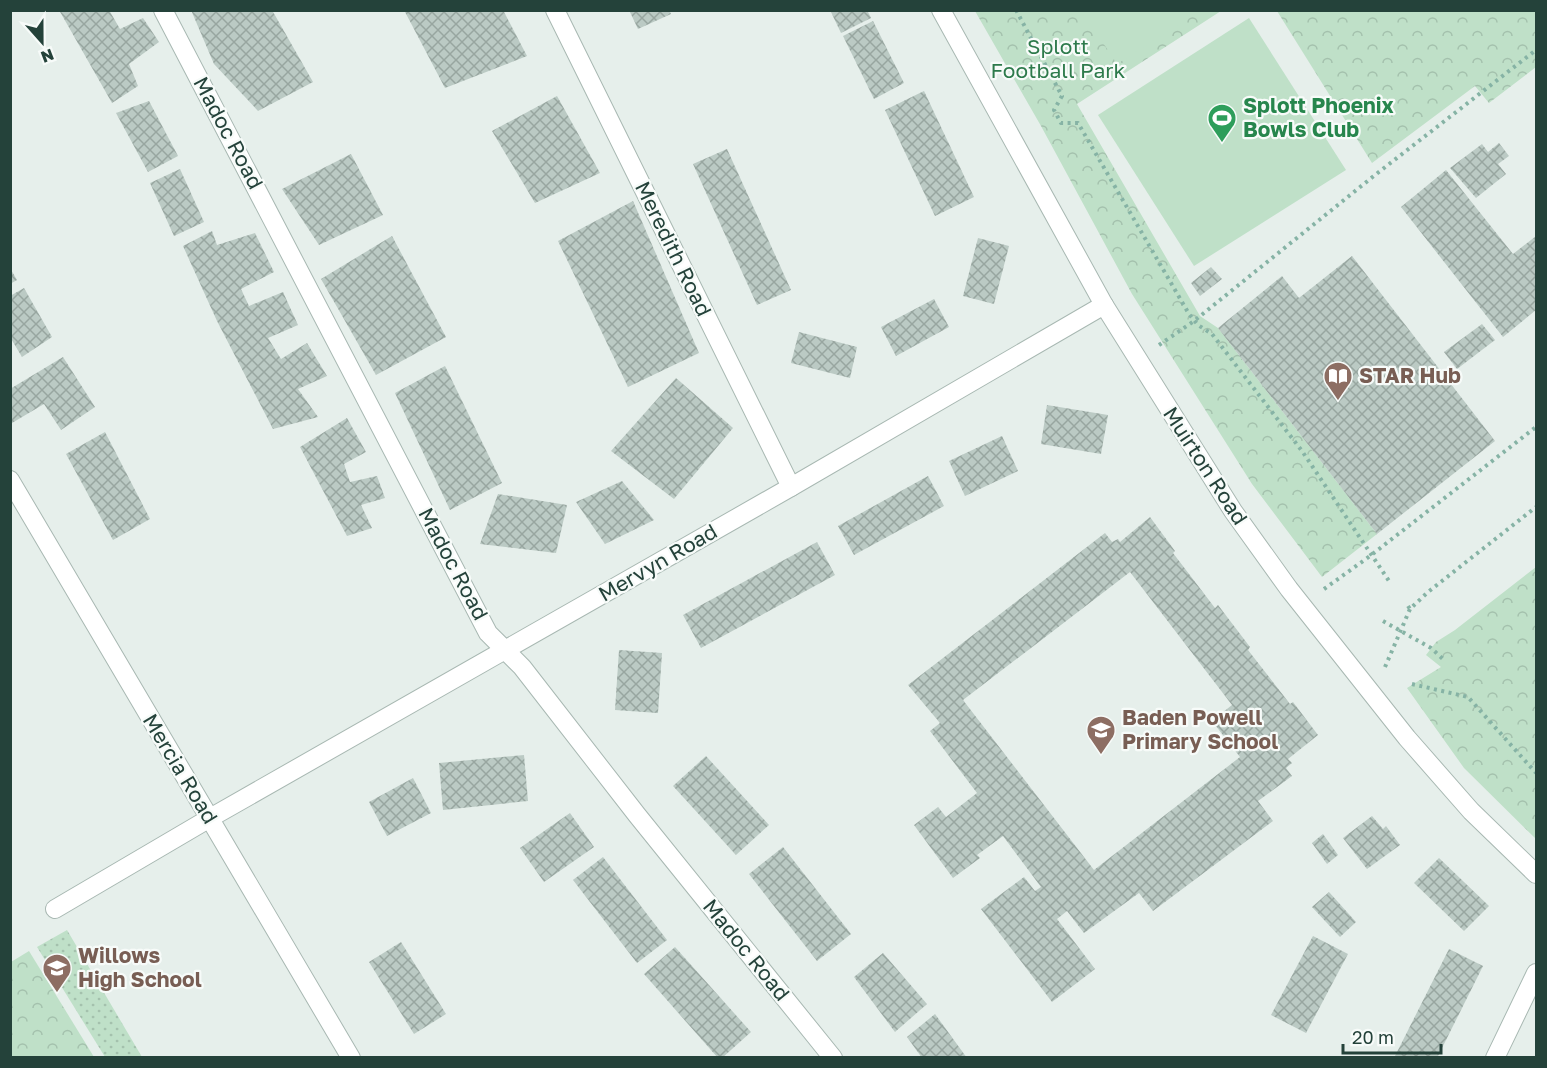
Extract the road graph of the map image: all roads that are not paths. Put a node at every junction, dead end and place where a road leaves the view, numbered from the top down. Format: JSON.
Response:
{"nodes":[{"id":1,"x":163,"y":10,"type":"edge"},
{"id":2,"x":555,"y":10,"type":"edge"},
{"id":3,"x":941,"y":10,"type":"edge"},
{"id":4,"x":1104,"y":305,"type":"junction"},
{"id":5,"x":10,"y":480,"type":"edge"},
{"id":6,"x":791,"y":488,"type":"junction"},
{"id":7,"x":506,"y":650,"type":"junction"},
{"id":8,"x":210,"y":818,"type":"junction"},
{"id":9,"x":1536,"y":874,"type":"edge"},
{"id":10,"x":55,"y":909,"type":"dead end"},
{"id":11,"x":1536,"y":973,"type":"edge"},
{"id":12,"x":351,"y":1058,"type":"edge"},
{"id":13,"x":833,"y":1058,"type":"edge"},
{"id":14,"x":1495,"y":1058,"type":"edge"}],
"edges":[{"from":1,"to":7,"type":"street","name":"Madoc Road"},
{"from":2,"to":6,"type":"street","name":"Meredith Road"},
{"from":3,"to":4,"type":"street","name":"Muirton Road"},
{"from":4,"to":6,"type":"street","name":"Mervyn Road"},
{"from":4,"to":9,"type":"street","name":"Muirton Road"},
{"from":5,"to":8,"type":"street","name":"Mercia Road"},
{"from":6,"to":7,"type":"street","name":"Mervyn Road"},
{"from":7,"to":8,"type":"street","name":"Mervyn Road"},
{"from":7,"to":13,"type":"street","name":"Madoc Road"},
{"from":8,"to":10,"type":"street","name":"Mervyn Road"},
{"from":8,"to":12,"type":"street","name":"Mercia Road"},
{"from":11,"to":14,"type":"street"}]}
